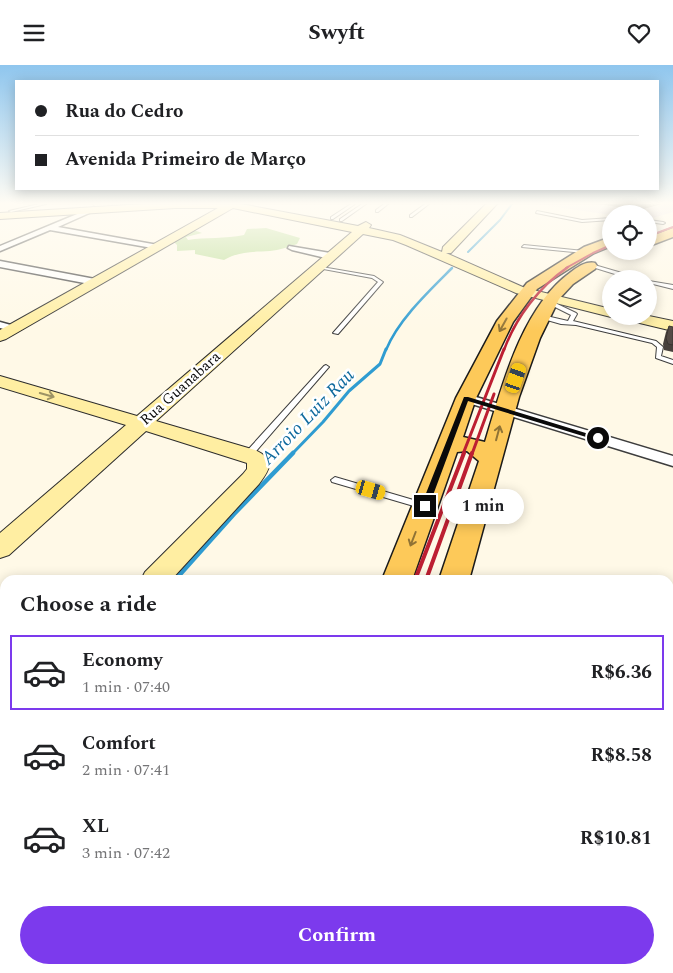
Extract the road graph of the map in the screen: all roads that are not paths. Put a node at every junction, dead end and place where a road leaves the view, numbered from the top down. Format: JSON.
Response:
{"nodes":[{"id":1,"x":153,"y":246,"type":"edge"},
{"id":2,"x":342,"y":246,"type":"edge"},
{"id":3,"x":422,"y":246,"type":"edge"},
{"id":4,"x":438,"y":246,"type":"edge"},
{"id":5,"x":451,"y":246,"type":"edge"},
{"id":6,"x":526,"y":246,"type":"edge"},
{"id":7,"x":292,"y":248,"type":"dead end"},
{"id":8,"x":447,"y":250,"type":"junction"},
{"id":9,"x":602,"y":253,"type":"edge"},
{"id":10,"x":588,"y":259,"type":"junction"},
{"id":11,"x":324,"y":262,"type":"junction"},
{"id":12,"x":0,"y":264,"type":"edge"},
{"id":13,"x":615,"y":270,"type":"edge"},
{"id":14,"x":90,"y":281,"type":"junction"},
{"id":15,"x":657,"y":284,"type":"edge"},
{"id":16,"x":673,"y":287,"type":"edge"},
{"id":17,"x":530,"y":290,"type":"junction"},
{"id":18,"x":550,"y":303,"type":"junction"},
{"id":19,"x":602,"y":305,"type":"edge"},
{"id":20,"x":602,"y":312,"type":"edge"},
{"id":21,"x":657,"y":316,"type":"edge"},
{"id":22,"x":673,"y":319,"type":"edge"},
{"id":23,"x":570,"y":322,"type":"junction"},
{"id":24,"x":657,"y":322,"type":"edge"},
{"id":25,"x":673,"y":326,"type":"edge"},
{"id":26,"x":3,"y":328,"type":"edge"},
{"id":27,"x":336,"y":333,"type":"dead end"},
{"id":28,"x":673,"y":363,"type":"edge"},
{"id":29,"x":326,"y":367,"type":"dead end"},
{"id":30,"x":0,"y":381,"type":"edge"},
{"id":31,"x":466,"y":398,"type":"junction"},
{"id":32,"x":505,"y":410,"type":"junction"},
{"id":33,"x":141,"y":422,"type":"junction"},
{"id":34,"x":448,"y":446,"type":"junction"},
{"id":35,"x":254,"y":459,"type":"junction"},
{"id":36,"x":491,"y":459,"type":"junction"},
{"id":37,"x":673,"y":461,"type":"edge"},
{"id":38,"x":335,"y":480,"type":"dead end"},
{"id":39,"x":425,"y":506,"type":"junction"},
{"id":40,"x":0,"y":548,"type":"edge"},
{"id":41,"x":159,"y":575,"type":"edge"},
{"id":42,"x":399,"y":575,"type":"edge"},
{"id":43,"x":456,"y":575,"type":"edge"}],
"edges":[{"from":1,"to":14,"type":"main road"},
{"from":2,"to":11,"type":"main road","name":"Rua Guanabara"},
{"from":3,"to":17,"type":"main road"},
{"from":4,"to":8,"type":"main road"},
{"from":5,"to":8,"type":"main road"},
{"from":6,"to":10,"type":"lane"},
{"from":7,"to":11,"type":"street"},
{"from":8,"to":17,"type":"main road"},
{"from":9,"to":10,"type":"main road"},
{"from":10,"to":13,"type":"lane"},
{"from":10,"to":17,"type":"main road"},
{"from":10,"to":18,"type":"main road"},
{"from":11,"to":27,"type":"lane"},
{"from":11,"to":33,"type":"main road","name":"Rua Guanabara"},
{"from":12,"to":14,"type":"street"},
{"from":14,"to":26,"type":"main road"},
{"from":15,"to":16,"type":"lane"},
{"from":17,"to":18,"type":"main road"},
{"from":17,"to":31,"type":"main road","one_way":true},
{"from":18,"to":19,"type":"main road"},
{"from":18,"to":20,"type":"main road"},
{"from":18,"to":23,"type":"lane"},
{"from":18,"to":23,"type":"lane"},
{"from":18,"to":32,"type":"main road"},
{"from":21,"to":22,"type":"main road"},
{"from":23,"to":28,"type":"lane"},
{"from":24,"to":25,"type":"main road"},
{"from":29,"to":35,"type":"lane"},
{"from":30,"to":33,"type":"main road","one_way":true},
{"from":31,"to":32,"type":"street"},
{"from":31,"to":34,"type":"main road"},
{"from":36,"to":32,"type":"main road","one_way":true},
{"from":32,"to":37,"type":"street"},
{"from":33,"to":35,"type":"main road"},
{"from":33,"to":40,"type":"main road","name":"Rua Guanabara"},
{"from":34,"to":36,"type":"main road"},
{"from":34,"to":39,"type":"main road"},
{"from":35,"to":41,"type":"main road"},
{"from":36,"to":43,"type":"main road"},
{"from":38,"to":39,"type":"lane"},
{"from":39,"to":42,"type":"main road","one_way":true}]}
